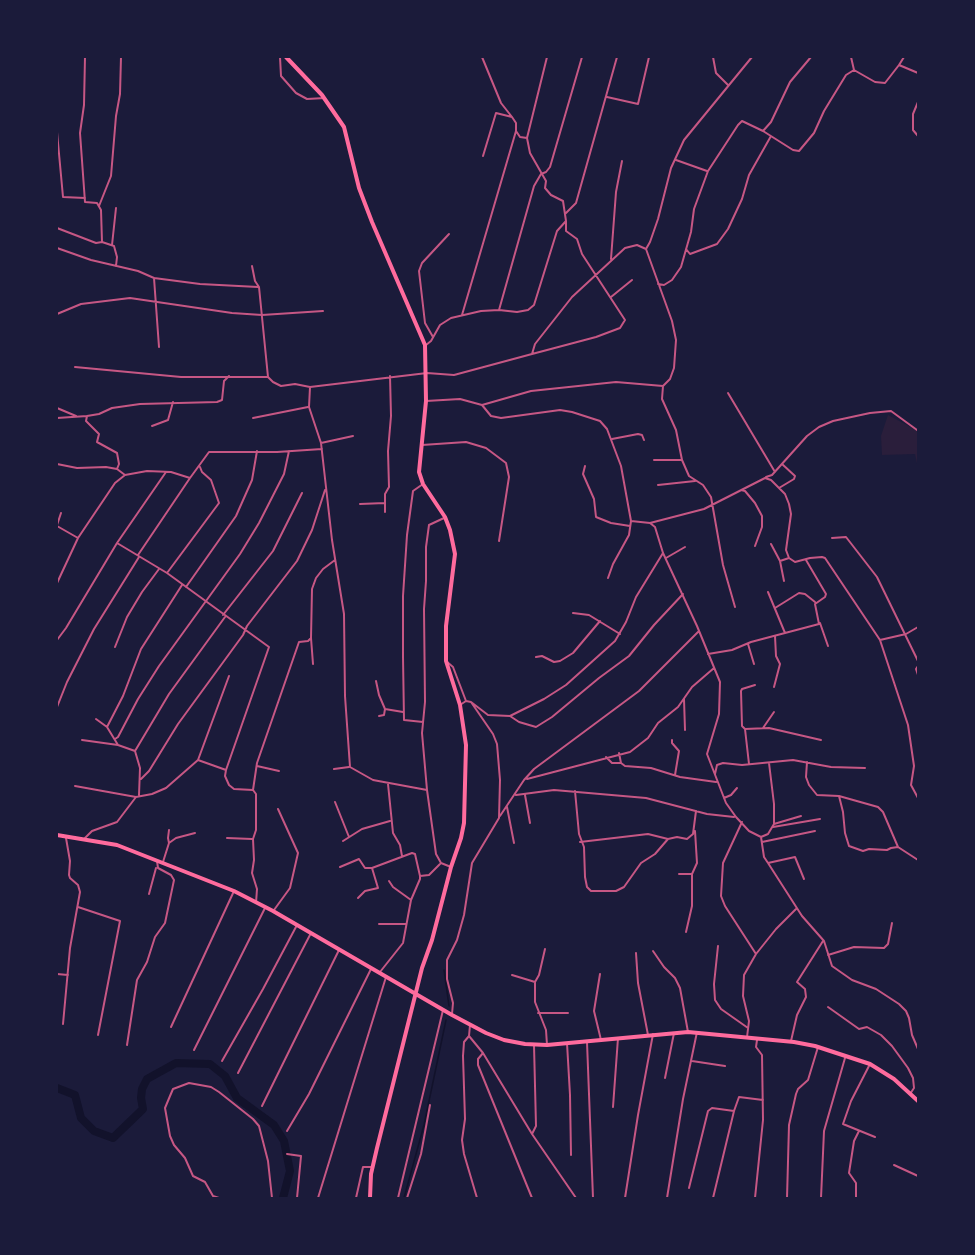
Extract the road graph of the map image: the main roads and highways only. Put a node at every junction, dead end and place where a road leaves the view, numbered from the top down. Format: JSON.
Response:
{"nodes":[{"id":1,"x":286,"y":57,"type":"edge"},
{"id":2,"x":57,"y":835,"type":"edge"},
{"id":3,"x":416,"y":995,"type":"junction"},
{"id":4,"x":918,"y":1101,"type":"edge"},
{"id":5,"x":370,"y":1198,"type":"edge"}],
"edges":[{"from":1,"to":3,"type":"main road"},
{"from":2,"to":3,"type":"main road"},
{"from":3,"to":4,"type":"main road"},
{"from":3,"to":5,"type":"main road"}]}
